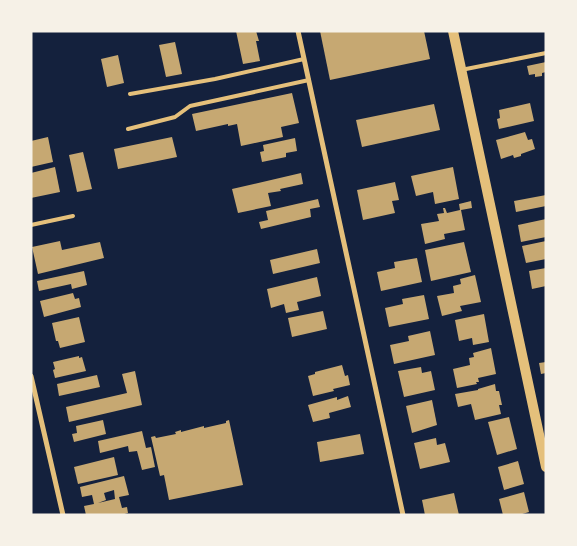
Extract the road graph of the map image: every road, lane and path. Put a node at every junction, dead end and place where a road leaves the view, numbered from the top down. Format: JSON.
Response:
{"nodes":[{"id":1,"x":298,"y":31,"type":"edge"},
{"id":2,"x":453,"y":31,"type":"edge"},
{"id":3,"x":546,"y":53,"type":"edge"},
{"id":4,"x":304,"y":59,"type":"junction"},
{"id":5,"x":462,"y":70,"type":"junction"},
{"id":6,"x":309,"y":80,"type":"junction"},
{"id":7,"x":130,"y":94,"type":"dead end"},
{"id":8,"x":128,"y":129,"type":"dead end"},
{"id":9,"x":73,"y":216,"type":"dead end"},
{"id":10,"x":31,"y":225,"type":"edge"},
{"id":11,"x":31,"y":376,"type":"edge"},
{"id":12,"x":546,"y":467,"type":"edge"},
{"id":13,"x":63,"y":515,"type":"edge"},
{"id":14,"x":404,"y":515,"type":"edge"}],
"edges":[{"from":1,"to":4,"type":"street"},
{"from":2,"to":5,"type":"main road"},
{"from":3,"to":5,"type":"lane"},
{"from":4,"to":6,"type":"street"},
{"from":4,"to":7,"type":"lane"},
{"from":5,"to":12,"type":"main road"},
{"from":6,"to":8,"type":"lane"},
{"from":6,"to":14,"type":"street"},
{"from":9,"to":10,"type":"lane"},
{"from":11,"to":13,"type":"street"}]}
